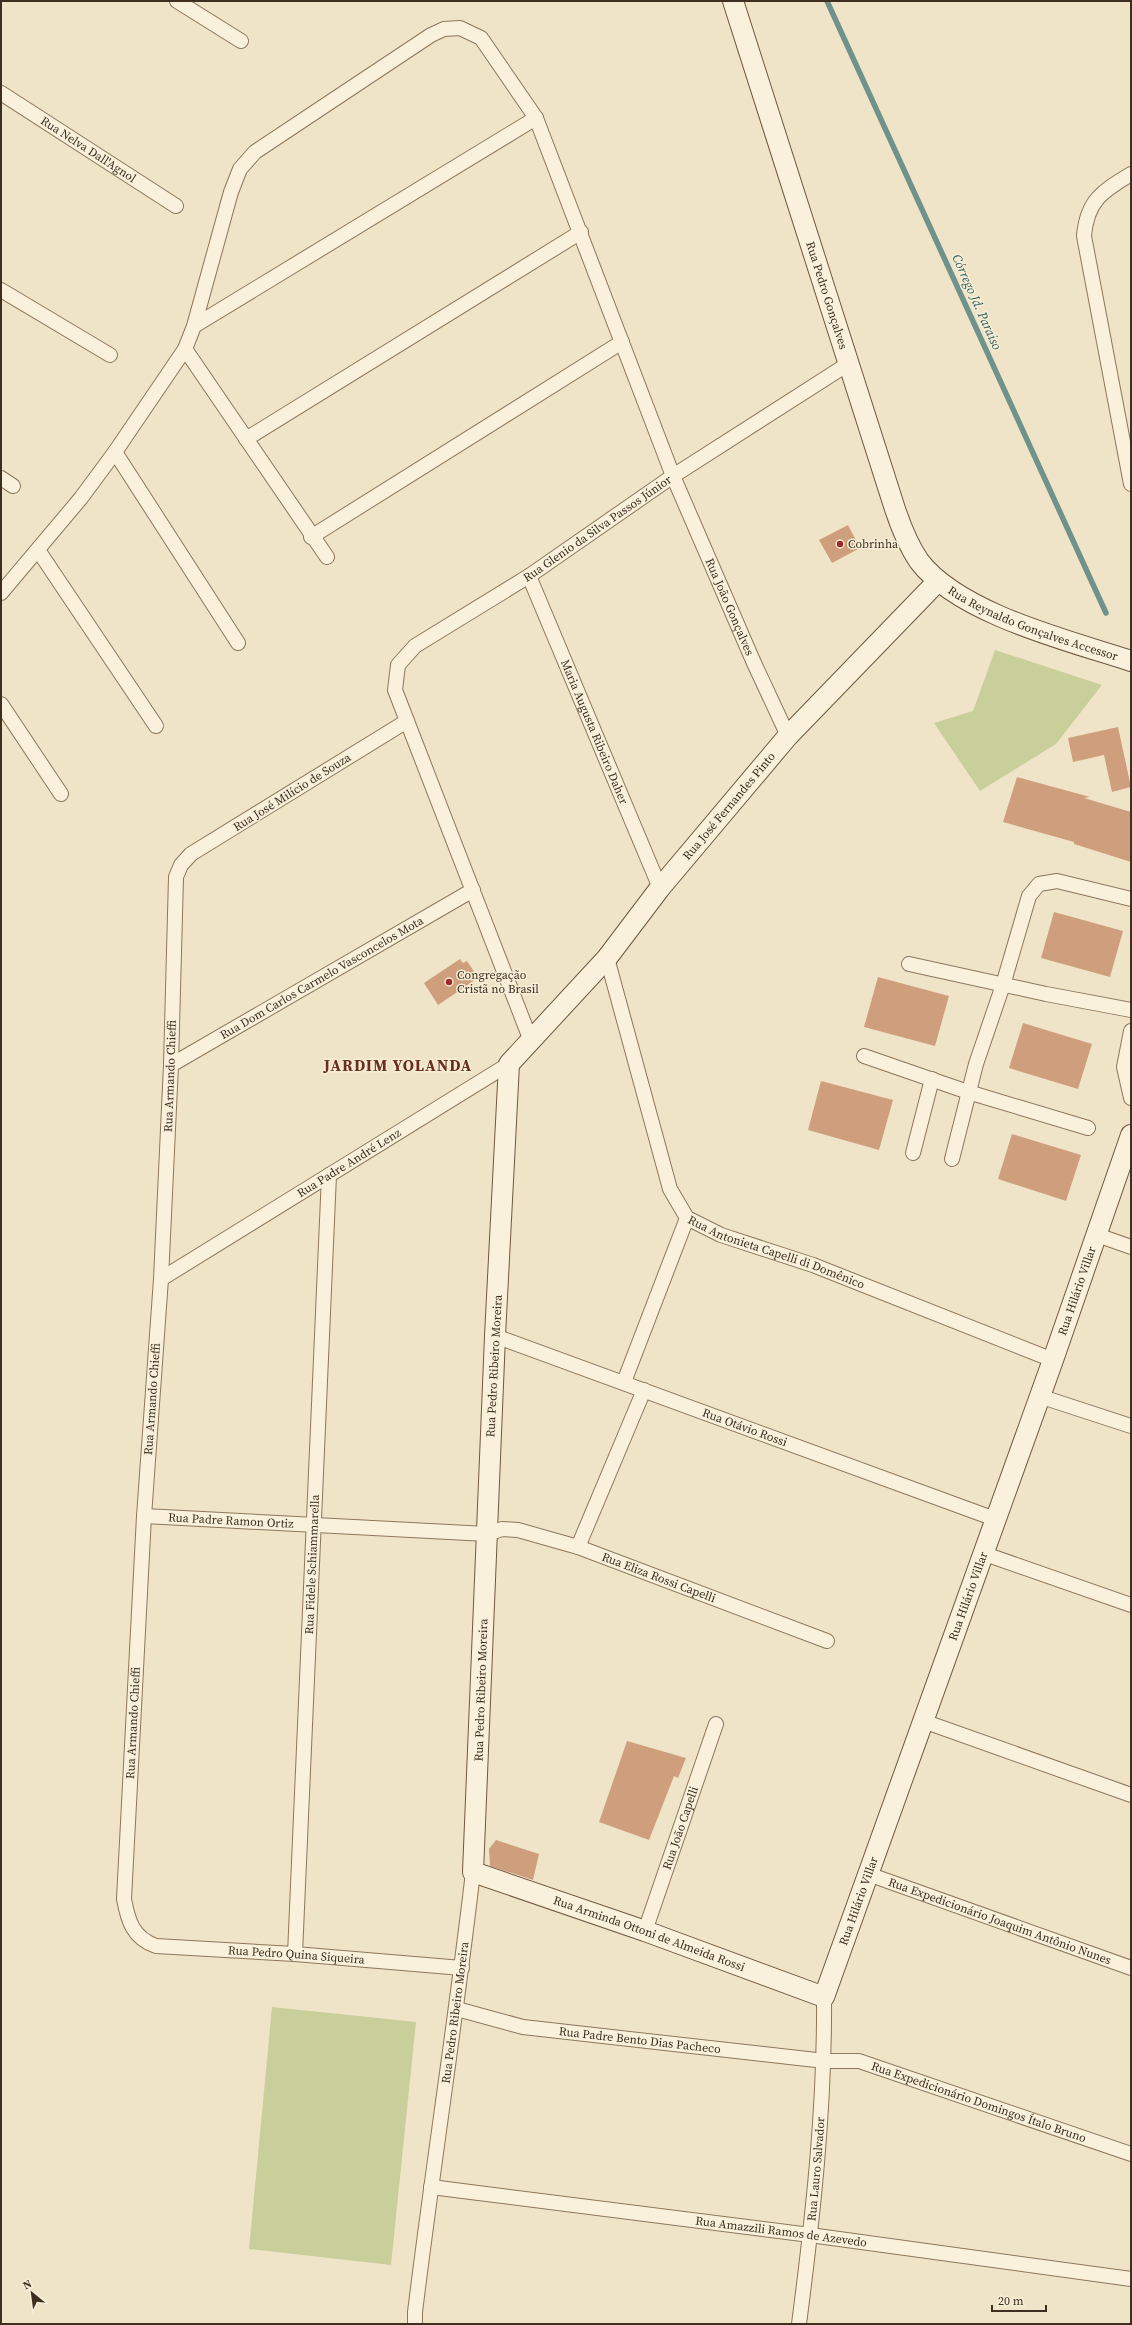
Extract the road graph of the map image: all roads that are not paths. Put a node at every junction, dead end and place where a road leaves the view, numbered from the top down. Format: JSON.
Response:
{"nodes":[{"id":1,"x":177,"y":1,"type":"edge"},
{"id":2,"x":733,"y":1,"type":"edge"},
{"id":3,"x":241,"y":41,"type":"dead end"},
{"id":4,"x":1,"y":93,"type":"edge"},
{"id":5,"x":536,"y":118,"type":"junction"},
{"id":6,"x":1131,"y":174,"type":"edge"},
{"id":7,"x":176,"y":206,"type":"dead end"},
{"id":8,"x":581,"y":232,"type":"junction"},
{"id":9,"x":1,"y":290,"type":"edge"},
{"id":10,"x":194,"y":326,"type":"junction"},
{"id":11,"x":622,"y":342,"type":"junction"},
{"id":12,"x":184,"y":349,"type":"junction"},
{"id":13,"x":110,"y":355,"type":"dead end"},
{"id":14,"x":848,"y":364,"type":"junction"},
{"id":15,"x":246,"y":439,"type":"junction"},
{"id":16,"x":115,"y":452,"type":"junction"},
{"id":17,"x":673,"y":476,"type":"junction"},
{"id":18,"x":1131,"y":484,"type":"edge"},
{"id":19,"x":311,"y":537,"type":"junction"},
{"id":20,"x":38,"y":550,"type":"junction"},
{"id":21,"x":327,"y":557,"type":"dead end"},
{"id":22,"x":529,"y":576,"type":"junction"},
{"id":23,"x":938,"y":581,"type":"junction"},
{"id":24,"x":1,"y":592,"type":"edge"},
{"id":25,"x":238,"y":643,"type":"dead end"},
{"id":26,"x":1131,"y":661,"type":"edge"},
{"id":27,"x":1,"y":704,"type":"edge"},
{"id":28,"x":407,"y":721,"type":"junction"},
{"id":29,"x":156,"y":726,"type":"dead end"},
{"id":30,"x":788,"y":736,"type":"junction"},
{"id":31,"x":61,"y":794,"type":"dead end"},
{"id":32,"x":181,"y":865,"type":"joint"},
{"id":33,"x":660,"y":888,"type":"junction"},
{"id":34,"x":472,"y":890,"type":"junction"},
{"id":35,"x":1131,"y":900,"type":"edge"},
{"id":36,"x":607,"y":958,"type":"junction"},
{"id":37,"x":909,"y":964,"type":"dead end"},
{"id":38,"x":1003,"y":985,"type":"junction"},
{"id":39,"x":1131,"y":1010,"type":"edge"},
{"id":40,"x":1131,"y":1031,"type":"edge"},
{"id":41,"x":531,"y":1041,"type":"junction"},
{"id":42,"x":864,"y":1056,"type":"dead end"},
{"id":43,"x":509,"y":1064,"type":"junction"},
{"id":44,"x":171,"y":1065,"type":"junction"},
{"id":45,"x":932,"y":1079,"type":"junction"},
{"id":46,"x":968,"y":1092,"type":"junction"},
{"id":47,"x":1131,"y":1098,"type":"edge"},
{"id":48,"x":1088,"y":1128,"type":"dead end"},
{"id":49,"x":1131,"y":1135,"type":"edge"},
{"id":50,"x":913,"y":1153,"type":"dead end"},
{"id":51,"x":952,"y":1159,"type":"dead end"},
{"id":52,"x":329,"y":1174,"type":"junction"},
{"id":53,"x":687,"y":1218,"type":"junction"},
{"id":54,"x":1097,"y":1235,"type":"junction"},
{"id":55,"x":1131,"y":1247,"type":"edge"},
{"id":56,"x":161,"y":1279,"type":"junction"},
{"id":57,"x":495,"y":1336,"type":"junction"},
{"id":58,"x":1053,"y":1360,"type":"junction"},
{"id":59,"x":624,"y":1382,"type":"junction"},
{"id":60,"x":644,"y":1390,"type":"junction"},
{"id":61,"x":1039,"y":1396,"type":"junction"},
{"id":62,"x":1131,"y":1426,"type":"edge"},
{"id":63,"x":144,"y":1516,"type":"junction"},
{"id":64,"x":995,"y":1519,"type":"junction"},
{"id":65,"x":313,"y":1526,"type":"junction"},
{"id":66,"x":487,"y":1534,"type":"junction"},
{"id":67,"x":578,"y":1547,"type":"junction"},
{"id":68,"x":982,"y":1553,"type":"junction"},
{"id":69,"x":1131,"y":1605,"type":"edge"},
{"id":70,"x":827,"y":1642,"type":"dead end"},
{"id":71,"x":923,"y":1721,"type":"junction"},
{"id":72,"x":716,"y":1724,"type":"dead end"},
{"id":73,"x":1131,"y":1794,"type":"edge"},
{"id":74,"x":474,"y":1872,"type":"junction"},
{"id":75,"x":868,"y":1874,"type":"junction"},
{"id":76,"x":644,"y":1931,"type":"junction"},
{"id":77,"x":135,"y":1932,"type":"joint"},
{"id":78,"x":295,"y":1954,"type":"junction"},
{"id":79,"x":462,"y":1968,"type":"junction"},
{"id":80,"x":1131,"y":1968,"type":"edge"},
{"id":81,"x":824,"y":1998,"type":"junction"},
{"id":82,"x":457,"y":2009,"type":"junction"},
{"id":83,"x":825,"y":2061,"type":"junction"},
{"id":84,"x":1131,"y":2154,"type":"edge"},
{"id":85,"x":430,"y":2186,"type":"junction"},
{"id":86,"x":810,"y":2235,"type":"junction"},
{"id":87,"x":1131,"y":2279,"type":"edge"},
{"id":88,"x":415,"y":2318,"type":"edge"},
{"id":89,"x":799,"y":2324,"type":"edge"}],
"edges":[{"from":1,"to":3,"type":"street"},
{"from":2,"to":14,"type":"street","name":"Rua Pedro Gonçalves"},
{"from":4,"to":7,"type":"street","name":"Rua Nelva Dall'Agnol"},
{"from":5,"to":8,"type":"street","name":"Rua João Gonçalves"},
{"from":5,"to":10,"type":"street"},
{"from":5,"to":10,"type":"street","name":"Rua João Gonçalves"},
{"from":6,"to":18,"type":"street"},
{"from":8,"to":11,"type":"street","name":"Rua João Gonçalves"},
{"from":8,"to":15,"type":"street"},
{"from":9,"to":13,"type":"street"},
{"from":10,"to":12,"type":"street","name":"Rua João Gonçalves"},
{"from":11,"to":17,"type":"street","name":"Rua João Gonçalves"},
{"from":11,"to":19,"type":"street"},
{"from":12,"to":15,"type":"street"},
{"from":12,"to":16,"type":"street","name":"Rua João Gonçalves"},
{"from":14,"to":17,"type":"street","name":"Rua Glenio da Silva Passos Júnior"},
{"from":14,"to":23,"type":"street","name":"Rua Pedro Gonçalves"},
{"from":15,"to":19,"type":"street"},
{"from":16,"to":20,"type":"street","name":"Rua João Gonçalves"},
{"from":16,"to":25,"type":"street"},
{"from":17,"to":22,"type":"street","name":"Rua Glenio da Silva Passos Júnior"},
{"from":17,"to":30,"type":"street","name":"Rua João Gonçalves"},
{"from":19,"to":21,"type":"street"},
{"from":20,"to":24,"type":"street","name":"Rua João Gonçalves"},
{"from":20,"to":29,"type":"street"},
{"from":22,"to":28,"type":"street","name":"Rua Glenio da Silva Passos Júnior"},
{"from":22,"to":33,"type":"street","name":"Maria Augusta Ribeiro Daher"},
{"from":23,"to":26,"type":"street","name":"Rua Reynaldo Gonçalves Accessor"},
{"from":23,"to":30,"type":"street","name":"Rua José Fernandes Pinto"},
{"from":27,"to":31,"type":"street"},
{"from":28,"to":32,"type":"street","name":"Rua José Milício de Souza"},
{"from":28,"to":34,"type":"street","name":"Rua Glenio da Silva Passos Júnior"},
{"from":30,"to":33,"type":"street","name":"Rua José Fernandes Pinto"},
{"from":32,"to":44,"type":"street","name":"Rua Armando Chieffi"},
{"from":33,"to":36,"type":"street","name":"Rua José Fernandes Pinto"},
{"from":34,"to":41,"type":"street","name":"Rua Glenio da Silva Passos Júnior"},
{"from":34,"to":44,"type":"street","name":"Rua Dom Carlos Carmelo Vasconcelos Mota"},
{"from":35,"to":38,"type":"street"},
{"from":36,"to":41,"type":"street","name":"Rua José Fernandes Pinto"},
{"from":36,"to":53,"type":"street","name":"Rua Antonieta Capelli di Domênico"},
{"from":37,"to":38,"type":"street"},
{"from":38,"to":39,"type":"street"},
{"from":38,"to":46,"type":"street"},
{"from":40,"to":47,"type":"street"},
{"from":41,"to":43,"type":"street","name":"Rua Padre André Lenz"},
{"from":42,"to":45,"type":"street"},
{"from":43,"to":52,"type":"street","name":"Rua Padre André Lenz"},
{"from":43,"to":57,"type":"street","name":"Rua Pedro Ribeiro Moreira"},
{"from":44,"to":56,"type":"street","name":"Rua Armando Chieffi"},
{"from":45,"to":46,"type":"street"},
{"from":45,"to":50,"type":"street"},
{"from":46,"to":48,"type":"street"},
{"from":46,"to":51,"type":"street"},
{"from":49,"to":54,"type":"street","name":"Rua Hilário Villar"},
{"from":52,"to":56,"type":"street","name":"Rua Padre André Lenz"},
{"from":52,"to":65,"type":"street","name":"Rua Fidele Schiammarella"},
{"from":53,"to":58,"type":"street","name":"Rua Antonieta Capelli di Domênico"},
{"from":53,"to":59,"type":"street"},
{"from":54,"to":55,"type":"street"},
{"from":54,"to":58,"type":"street","name":"Rua Hilário Villar"},
{"from":56,"to":63,"type":"street","name":"Rua Armando Chieffi"},
{"from":57,"to":59,"type":"street","name":"Rua Otávio Rossi"},
{"from":57,"to":66,"type":"street","name":"Rua Pedro Ribeiro Moreira"},
{"from":58,"to":61,"type":"street","name":"Rua Hilário Villar"},
{"from":59,"to":60,"type":"street","name":"Rua Otávio Rossi"},
{"from":60,"to":64,"type":"street","name":"Rua Otávio Rossi"},
{"from":60,"to":67,"type":"street"},
{"from":61,"to":62,"type":"street"},
{"from":61,"to":64,"type":"street","name":"Rua Hilário Villar"},
{"from":63,"to":65,"type":"street","name":"Rua Padre Ramon Ortiz"},
{"from":63,"to":77,"type":"street","name":"Rua Armando Chieffi"},
{"from":64,"to":68,"type":"street","name":"Rua Hilário Villar"},
{"from":65,"to":66,"type":"street","name":"Rua Padre Ramon Ortiz"},
{"from":65,"to":78,"type":"street","name":"Rua Fidele Schiammarella"},
{"from":66,"to":67,"type":"street","name":"Rua Eliza Rossi Capelli"},
{"from":66,"to":74,"type":"street","name":"Rua Pedro Ribeiro Moreira"},
{"from":67,"to":70,"type":"street","name":"Rua Eliza Rossi Capelli"},
{"from":68,"to":69,"type":"street"},
{"from":68,"to":71,"type":"street","name":"Rua Hilário Villar"},
{"from":71,"to":73,"type":"street"},
{"from":71,"to":75,"type":"street","name":"Rua Hilário Villar"},
{"from":72,"to":76,"type":"street","name":"Rua João Capelli"},
{"from":74,"to":76,"type":"street","name":"Rua Arminda Ottoni de Almeida Rossi"},
{"from":74,"to":79,"type":"street","name":"Rua Pedro Ribeiro Moreira"},
{"from":75,"to":80,"type":"street","name":"Rua Expedicionário Joaquim Antônio Nunes"},
{"from":75,"to":81,"type":"street","name":"Rua Hilário Villar"},
{"from":76,"to":81,"type":"street","name":"Rua Arminda Ottoni de Almeida Rossi"},
{"from":77,"to":78,"type":"street","name":"Rua Pedro Quina Siqueira"},
{"from":78,"to":79,"type":"street","name":"Rua Pedro Quina Siqueira"},
{"from":79,"to":82,"type":"street","name":"Rua Pedro Ribeiro Moreira"},
{"from":81,"to":83,"type":"street","name":"Rua Hilário Villar"},
{"from":82,"to":83,"type":"street","name":"Rua Padre Bento Dias Pacheco"},
{"from":82,"to":85,"type":"street","name":"Rua Pedro Ribeiro Moreira"},
{"from":83,"to":84,"type":"street","name":"Rua Expedicionário Domingos Ítalo Bruno"},
{"from":83,"to":86,"type":"street","name":"Rua Lauro Salvador"},
{"from":85,"to":86,"type":"street","name":"Rua Amazzili Ramos de Azevedo"},
{"from":85,"to":88,"type":"street","name":"Rua Pedro Ribeiro Moreira"},
{"from":86,"to":87,"type":"street","name":"Rua Amazzili Ramos de Azevedo"},
{"from":86,"to":89,"type":"street","name":"Rua Lauro Salvador"}]}
